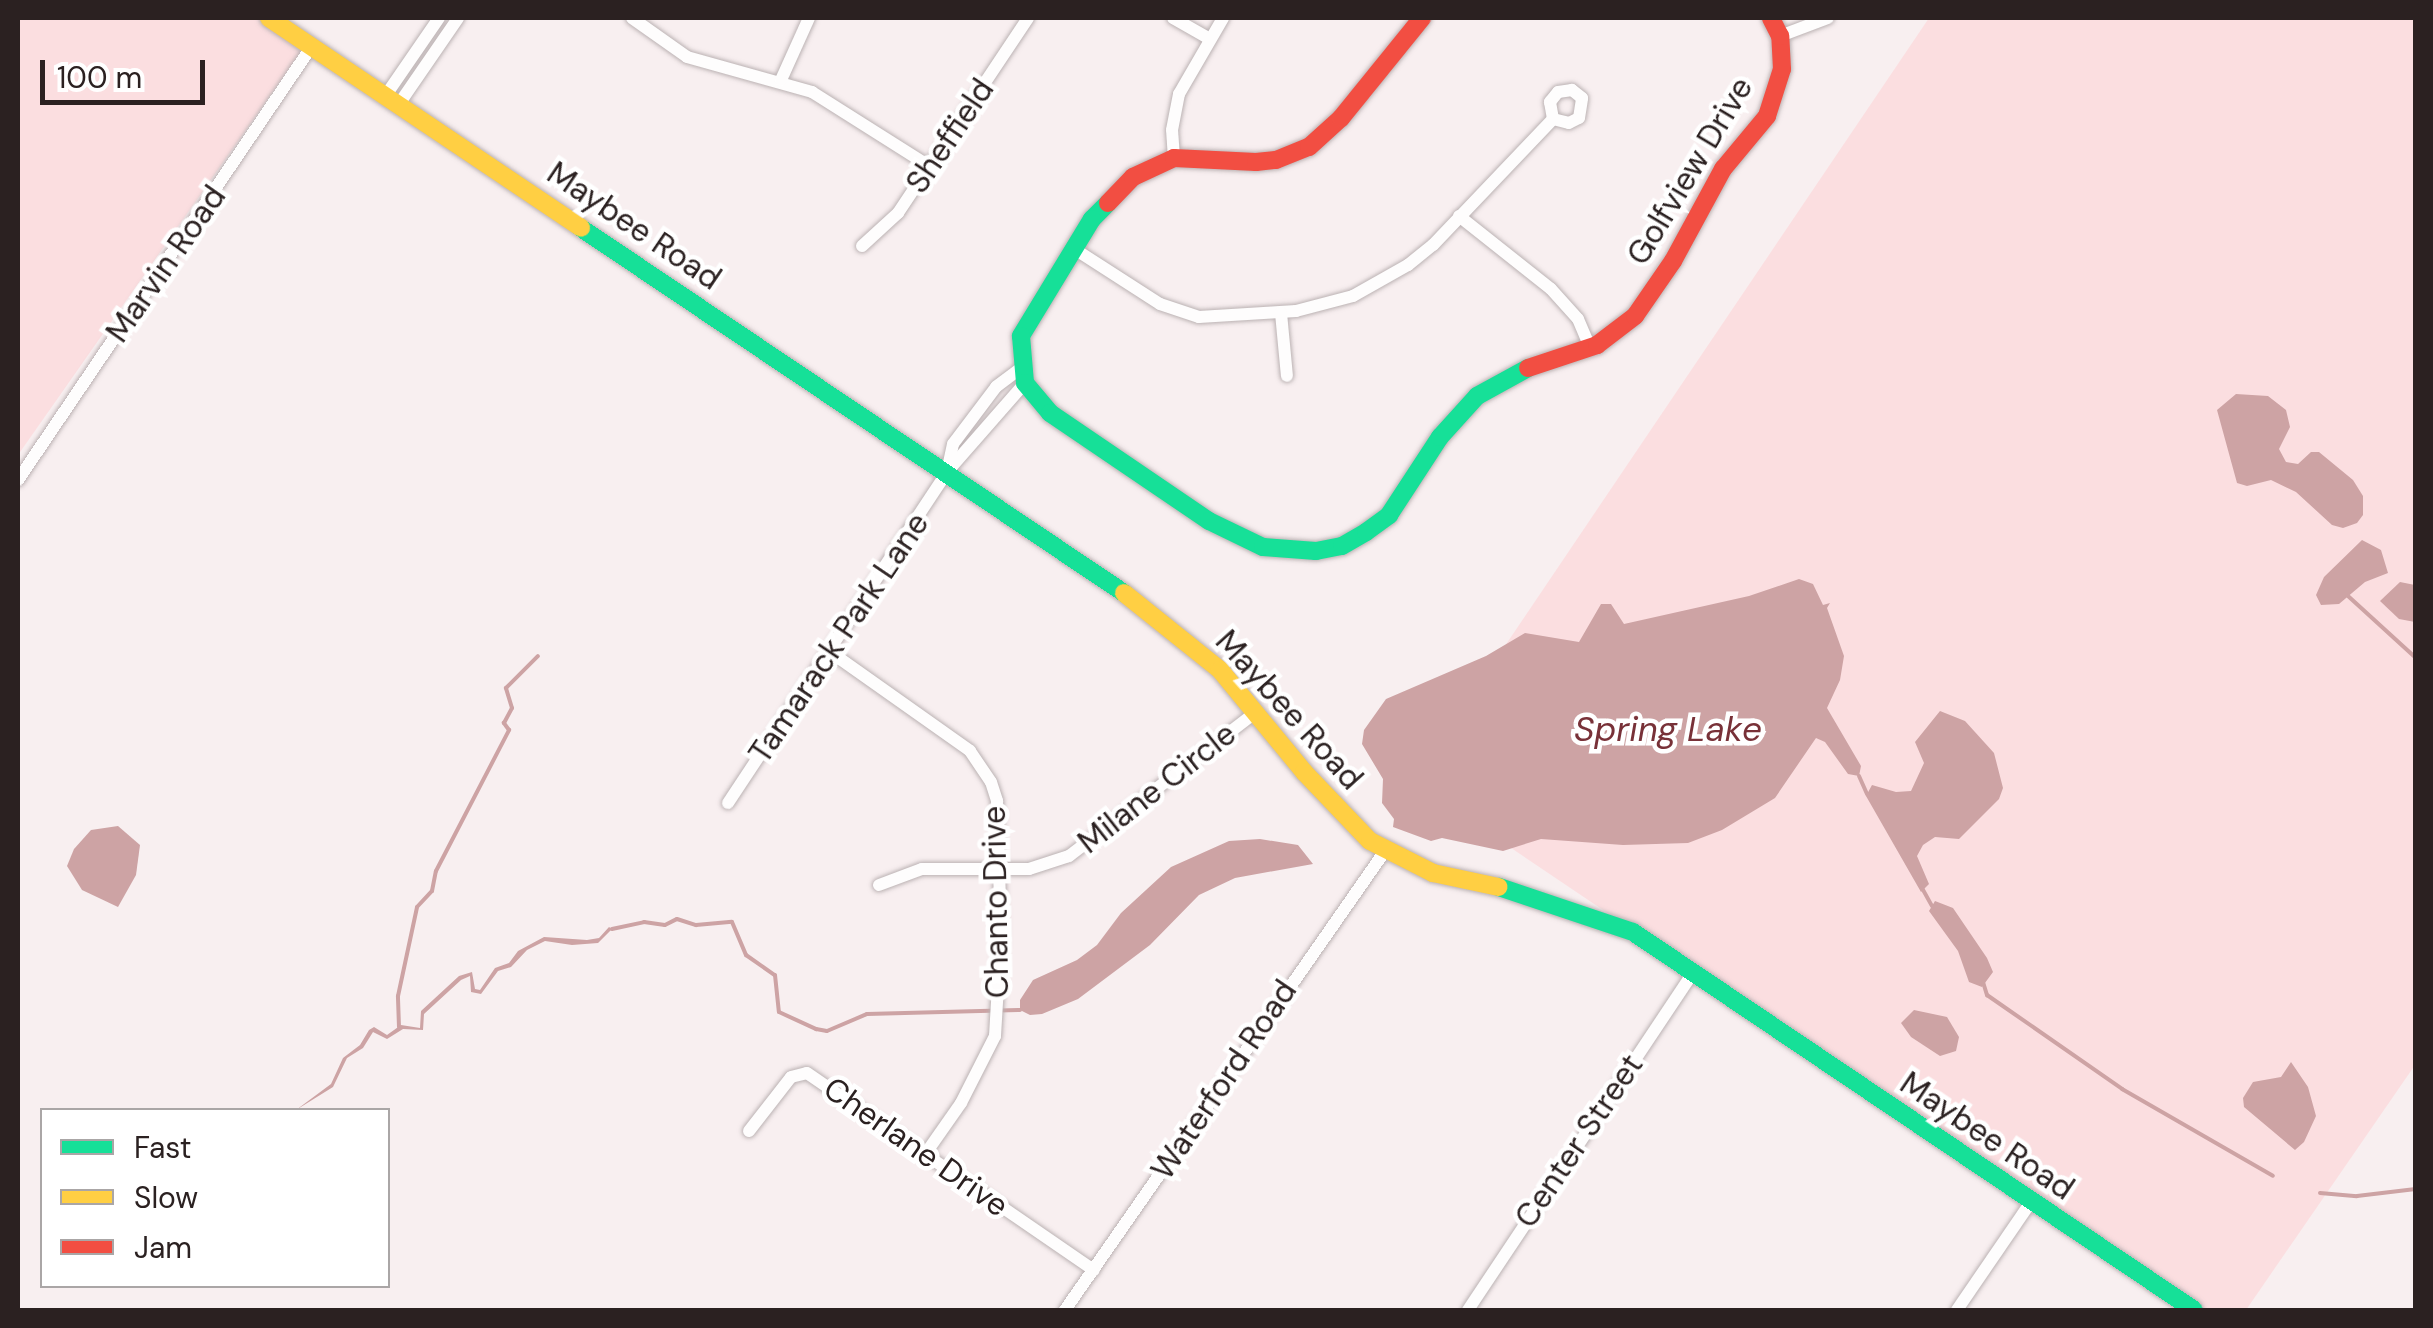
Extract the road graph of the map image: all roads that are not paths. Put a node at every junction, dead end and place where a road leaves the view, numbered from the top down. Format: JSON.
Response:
{"nodes":[{"id":1,"x":269,"y":18,"type":"edge"},
{"id":2,"x":632,"y":18,"type":"edge"},
{"id":3,"x":809,"y":18,"type":"edge"},
{"id":4,"x":1028,"y":18,"type":"edge"},
{"id":5,"x":1173,"y":18,"type":"edge"},
{"id":6,"x":1223,"y":18,"type":"edge"},
{"id":7,"x":1422,"y":18,"type":"edge"},
{"id":8,"x":1771,"y":18,"type":"edge"},
{"id":9,"x":1828,"y":18,"type":"edge"},
{"id":10,"x":448,"y":19,"type":"edge"},
{"id":11,"x":1780,"y":36,"type":"junction"},
{"id":12,"x":1208,"y":38,"type":"junction"},
{"id":13,"x":312,"y":46,"type":"junction"},
{"id":14,"x":781,"y":80,"type":"junction"},
{"id":15,"x":392,"y":100,"type":"junction"},
{"id":16,"x":1552,"y":119,"type":"dead end"},
{"id":17,"x":1174,"y":158,"type":"junction"},
{"id":18,"x":929,"y":166,"type":"junction"},
{"id":19,"x":1459,"y":216,"type":"junction"},
{"id":20,"x":862,"y":246,"type":"dead end"},
{"id":21,"x":1073,"y":248,"type":"junction"},
{"id":22,"x":1281,"y":312,"type":"junction"},
{"id":23,"x":1590,"y":348,"type":"junction"},
{"id":24,"x":1023,"y":376,"type":"junction"},
{"id":25,"x":1288,"y":376,"type":"dead end"},
{"id":26,"x":984,"y":402,"type":"junction"},
{"id":27,"x":998,"y":412,"type":"junction"},
{"id":28,"x":948,"y":472,"type":"junction"},
{"id":29,"x":18,"y":480,"type":"edge"},
{"id":30,"x":829,"y":652,"type":"junction"},
{"id":31,"x":1257,"y":711,"type":"junction"},
{"id":32,"x":728,"y":803,"type":"dead end"},
{"id":33,"x":1385,"y":851,"type":"junction"},
{"id":34,"x":1000,"y":870,"type":"junction"},
{"id":35,"x":879,"y":885,"type":"dead end"},
{"id":36,"x":1694,"y":972,"type":"junction"},
{"id":37,"x":750,"y":1131,"type":"dead end"},
{"id":38,"x":926,"y":1153,"type":"junction"},
{"id":39,"x":2031,"y":1202,"type":"junction"},
{"id":40,"x":1094,"y":1270,"type":"junction"},
{"id":41,"x":1066,"y":1310,"type":"edge"},
{"id":42,"x":1468,"y":1310,"type":"edge"},
{"id":43,"x":1957,"y":1310,"type":"edge"},
{"id":44,"x":2194,"y":1310,"type":"edge"}],
"edges":[{"from":1,"to":13,"type":"main road","name":"Maybee Road"},
{"from":2,"to":14,"type":"street"},
{"from":3,"to":14,"type":"street"},
{"from":4,"to":18,"type":"street","name":"Sheffield"},
{"from":5,"to":12,"type":"street"},
{"from":6,"to":12,"type":"street"},
{"from":7,"to":17,"type":"main road"},
{"from":8,"to":11,"type":"main road","name":"Golfview Drive"},
{"from":9,"to":11,"type":"street"},
{"from":10,"to":15,"type":"street"},
{"from":11,"to":23,"type":"main road","name":"Golfview Drive"},
{"from":12,"to":17,"type":"street"},
{"from":13,"to":15,"type":"main road","name":"Maybee Road"},
{"from":13,"to":29,"type":"street","name":"Marvin Road"},
{"from":14,"to":18,"type":"street"},
{"from":15,"to":28,"type":"main road","name":"Maybee Road"},
{"from":16,"to":19,"type":"street"},
{"from":17,"to":21,"type":"main road"},
{"from":18,"to":20,"type":"street","name":"Sheffield"},
{"from":19,"to":22,"type":"street"},
{"from":19,"to":23,"type":"street"},
{"from":21,"to":22,"type":"street"},
{"from":21,"to":24,"type":"main road"},
{"from":22,"to":25,"type":"street"},
{"from":23,"to":24,"type":"main road","name":"Golfview Drive"},
{"from":24,"to":26,"type":"street"},
{"from":24,"to":27,"type":"street"},
{"from":26,"to":27,"type":"street"},
{"from":26,"to":28,"type":"street"},
{"from":27,"to":28,"type":"street"},
{"from":28,"to":30,"type":"street","name":"Tamarack Park Lane"},
{"from":28,"to":31,"type":"main road","name":"Maybee Road"},
{"from":30,"to":32,"type":"street","name":"Tamarack Park Lane"},
{"from":30,"to":34,"type":"street","name":"Chanto Drive"},
{"from":31,"to":33,"type":"main road","name":"Maybee Road"},
{"from":31,"to":34,"type":"street","name":"Milane Circle"},
{"from":33,"to":36,"type":"main road","name":"Maybee Road"},
{"from":33,"to":40,"type":"street","name":"Waterford Road"},
{"from":34,"to":35,"type":"street","name":"Milane Circle"},
{"from":34,"to":38,"type":"street","name":"Chanto Drive"},
{"from":36,"to":39,"type":"main road","name":"Maybee Road"},
{"from":36,"to":42,"type":"street","name":"Center Street"},
{"from":37,"to":38,"type":"street","name":"Cherlane Drive"},
{"from":38,"to":40,"type":"street","name":"Cherlane Drive"},
{"from":39,"to":43,"type":"street"},
{"from":39,"to":44,"type":"main road","name":"Maybee Road"},
{"from":40,"to":41,"type":"street","name":"Waterford Road"}]}
